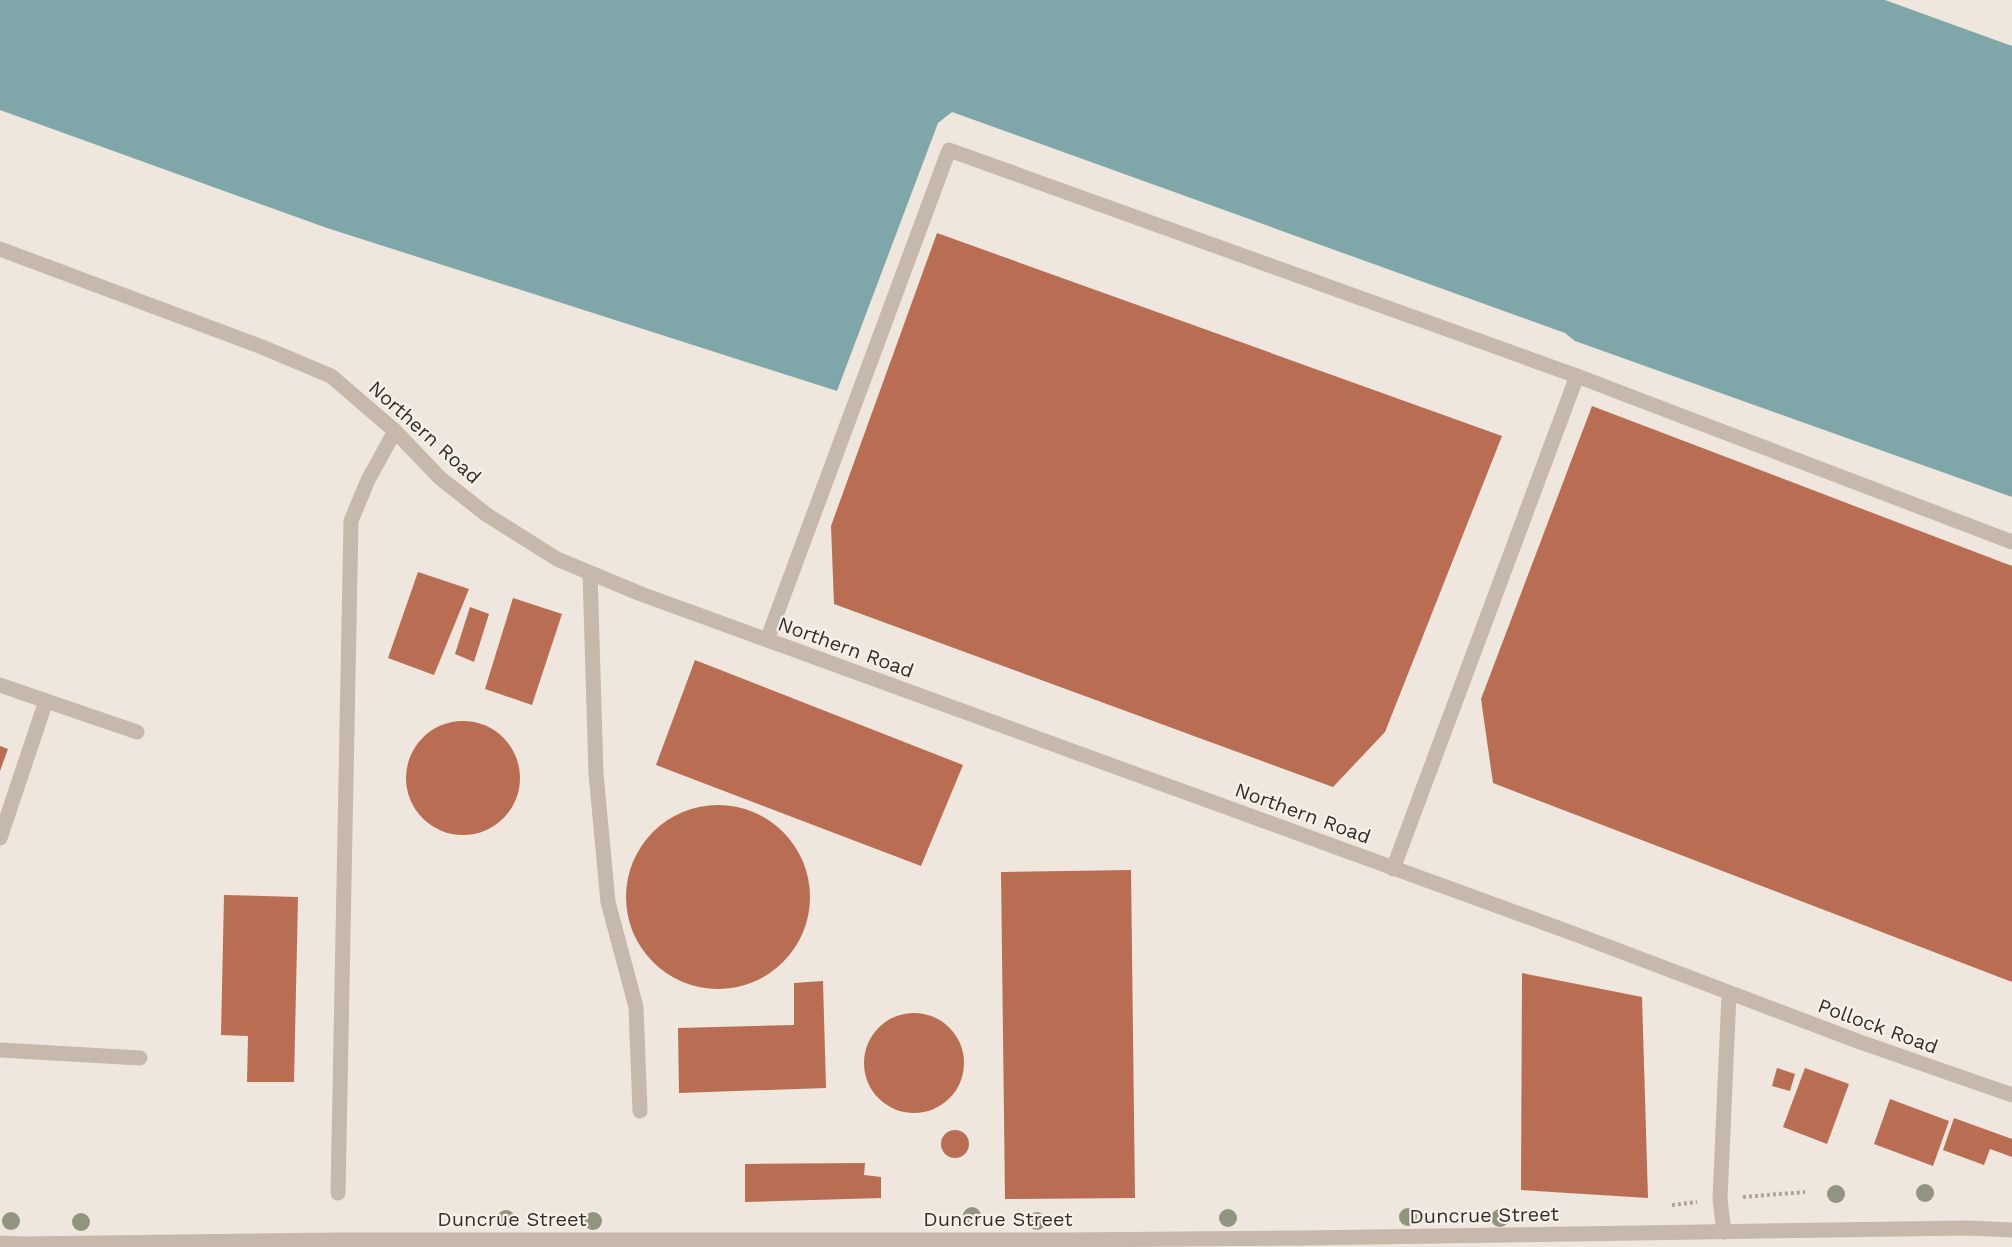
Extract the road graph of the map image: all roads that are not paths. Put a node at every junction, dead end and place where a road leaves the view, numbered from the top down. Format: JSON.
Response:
{"nodes":[{"id":1,"x":0,"y":249,"type":"edge"},
{"id":2,"x":1576,"y":376,"type":"junction"},
{"id":3,"x":395,"y":431,"type":"junction"},
{"id":4,"x":2012,"y":542,"type":"edge"},
{"id":5,"x":590,"y":573,"type":"junction"},
{"id":6,"x":767,"y":640,"type":"junction"},
{"id":7,"x":0,"y":685,"type":"edge"},
{"id":8,"x":46,"y":702,"type":"junction"},
{"id":9,"x":137,"y":732,"type":"dead end"},
{"id":10,"x":0,"y":838,"type":"edge"},
{"id":11,"x":1393,"y":868,"type":"junction"},
{"id":12,"x":1730,"y":994,"type":"junction"},
{"id":13,"x":0,"y":1050,"type":"edge"},
{"id":14,"x":140,"y":1058,"type":"dead end"},
{"id":15,"x":2012,"y":1095,"type":"edge"},
{"id":16,"x":640,"y":1111,"type":"dead end"},
{"id":17,"x":338,"y":1193,"type":"dead end"},
{"id":18,"x":2012,"y":1224,"type":"edge"},
{"id":19,"x":1996,"y":1228,"type":"junction"},
{"id":20,"x":2012,"y":1230,"type":"edge"},
{"id":21,"x":1724,"y":1232,"type":"junction"},
{"id":22,"x":0,"y":1243,"type":"edge"},
{"id":23,"x":336,"y":1243,"type":"edge"},
{"id":24,"x":1302,"y":1243,"type":"edge"}],
"edges":[{"from":1,"to":3,"type":"street","name":"Northern Road"},
{"from":2,"to":4,"type":"street"},
{"from":2,"to":6,"type":"street"},
{"from":2,"to":11,"type":"street"},
{"from":3,"to":5,"type":"street","name":"Northern Road"},
{"from":3,"to":17,"type":"street"},
{"from":5,"to":6,"type":"street","name":"Northern Road"},
{"from":5,"to":16,"type":"street"},
{"from":6,"to":11,"type":"street","name":"Northern Road"},
{"from":7,"to":8,"type":"street"},
{"from":8,"to":9,"type":"street"},
{"from":8,"to":10,"type":"street"},
{"from":11,"to":12,"type":"street","name":"Northern Road"},
{"from":12,"to":15,"type":"street","name":"Pollock Road"},
{"from":12,"to":21,"type":"street"},
{"from":13,"to":14,"type":"street"},
{"from":18,"to":19,"type":"street","name":"Duncrue Street"},
{"from":19,"to":20,"type":"street","name":"Duncrue Street"},
{"from":19,"to":21,"type":"street","name":"Duncrue Street"},
{"from":21,"to":24,"type":"street","name":"Duncrue Street"},
{"from":22,"to":23,"type":"street","name":"Duncrue Street"},
{"from":23,"to":24,"type":"street","name":"Duncrue Street"}]}
